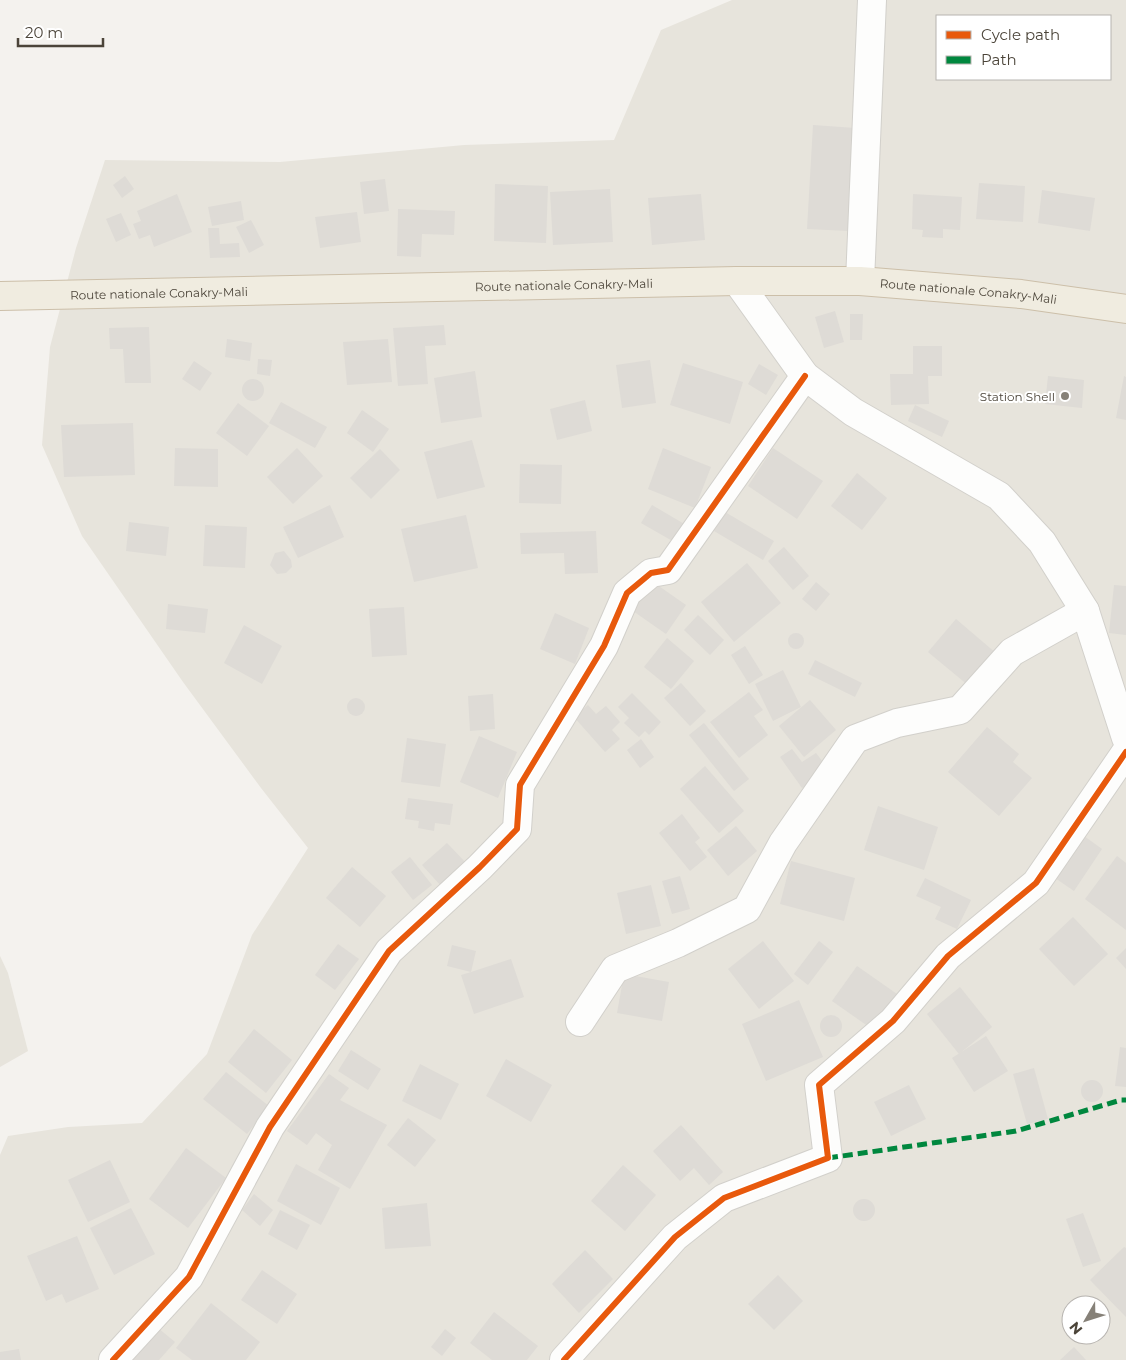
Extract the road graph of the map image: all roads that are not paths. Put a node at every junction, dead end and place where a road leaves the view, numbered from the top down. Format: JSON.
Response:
{"nodes":[{"id":1,"x":872,"y":0,"type":"edge"},
{"id":2,"x":737,"y":281,"type":"junction"},
{"id":3,"x":860,"y":281,"type":"junction"},
{"id":4,"x":0,"y":296,"type":"edge"},
{"id":5,"x":1126,"y":309,"type":"edge"},
{"id":6,"x":805,"y":376,"type":"junction"},
{"id":7,"x":1085,"y":611,"type":"junction"},
{"id":8,"x":1120,"y":697,"type":"edge"},
{"id":9,"x":1126,"y":738,"type":"edge"},
{"id":10,"x":1126,"y":752,"type":"edge"},
{"id":11,"x":580,"y":1022,"type":"dead end"},
{"id":12,"x":113,"y":1360,"type":"edge"},
{"id":13,"x":564,"y":1360,"type":"edge"}],
"edges":[{"from":1,"to":3,"type":"street"},
{"from":2,"to":3,"type":"highway","name":"Route nationale Conakry-Mali"},
{"from":2,"to":4,"type":"highway","name":"Route nationale Conakry-Mali"},
{"from":2,"to":6,"type":"street"},
{"from":3,"to":5,"type":"highway","name":"Route nationale Conakry-Mali"},
{"from":6,"to":7,"type":"street"},
{"from":6,"to":12,"type":"street"},
{"from":7,"to":8,"type":"street"},
{"from":7,"to":11,"type":"street"},
{"from":8,"to":9,"type":"street"},
{"from":10,"to":13,"type":"street"}]}
